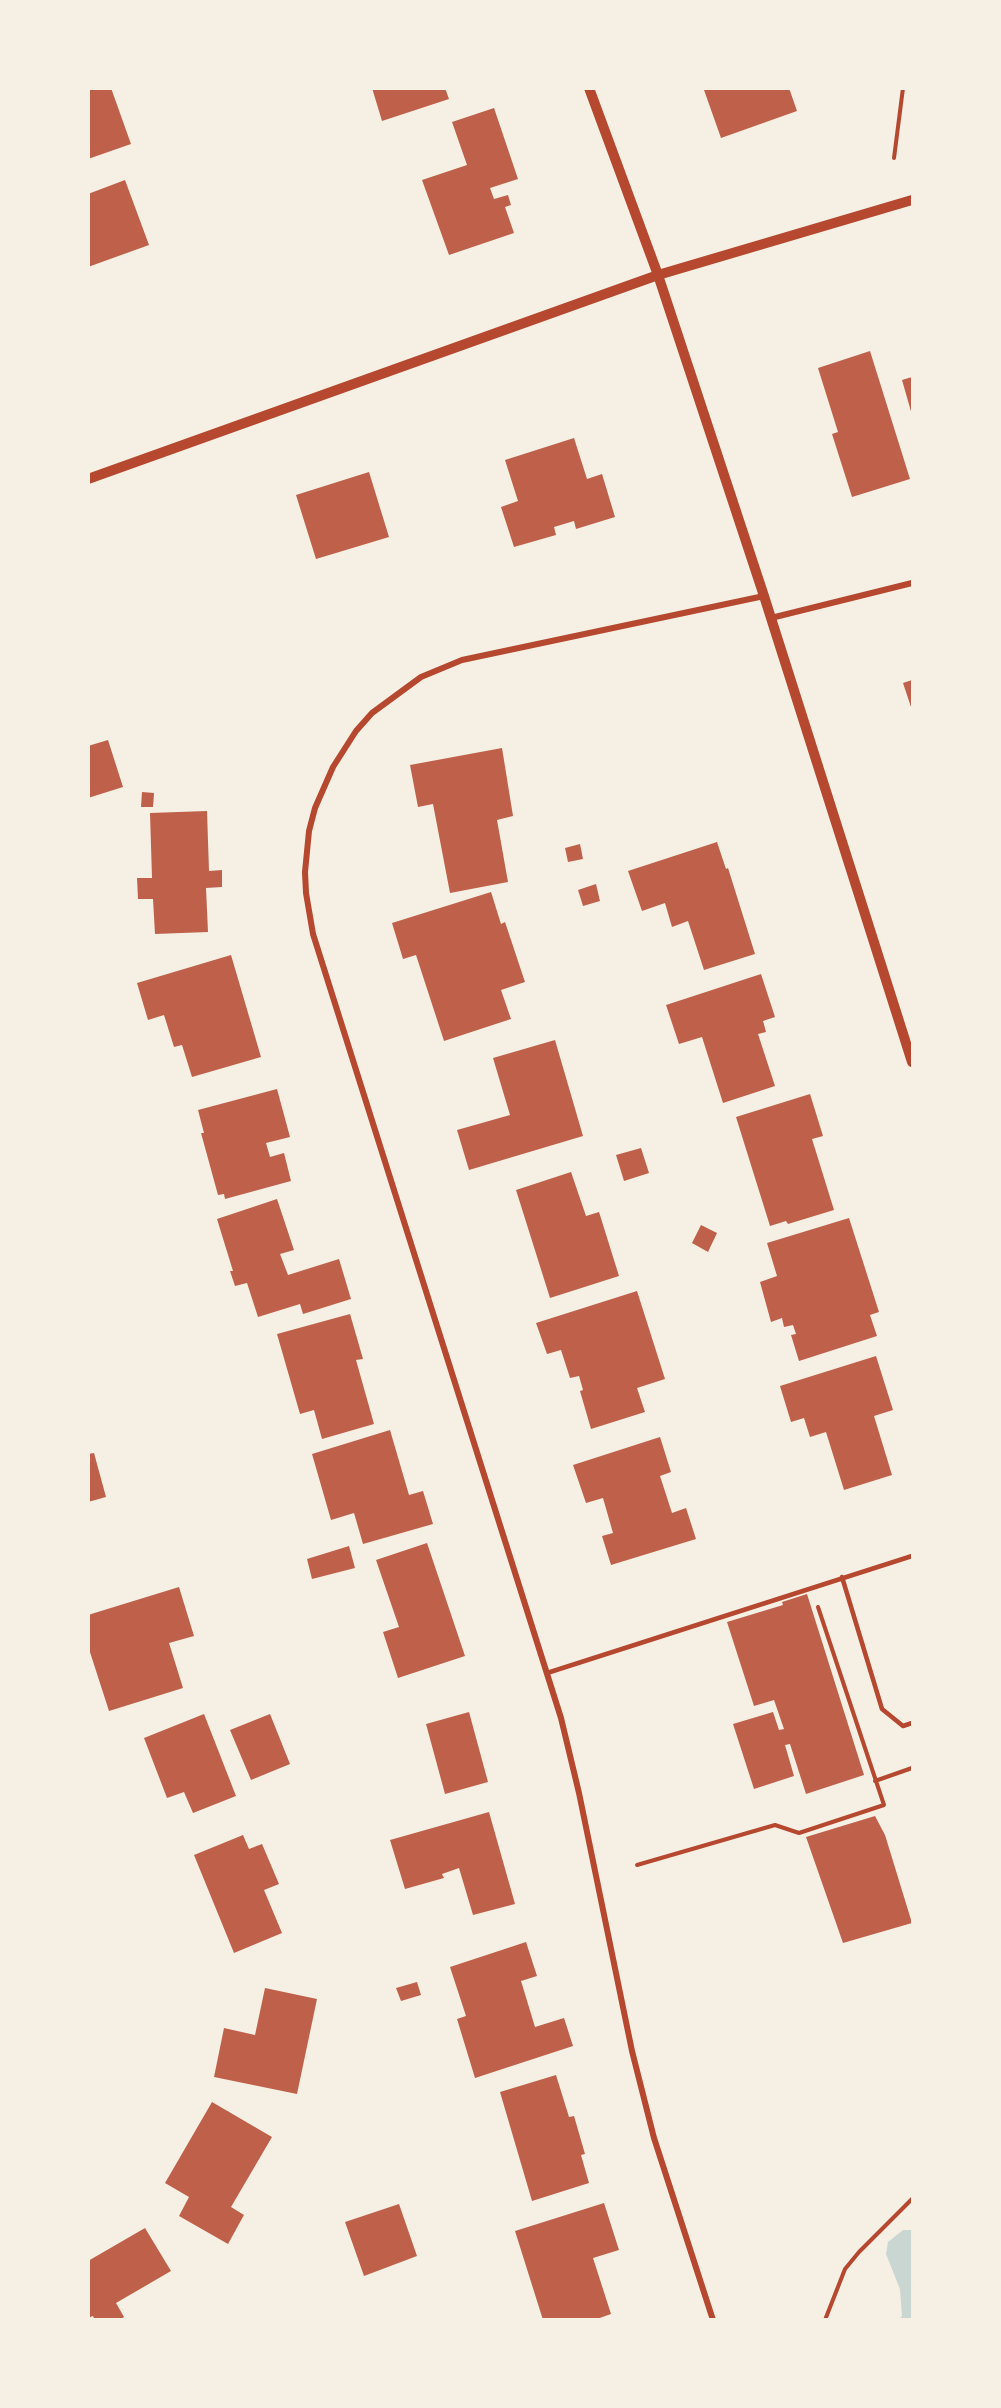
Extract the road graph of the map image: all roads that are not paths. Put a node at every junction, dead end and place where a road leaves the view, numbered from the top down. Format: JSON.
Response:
{"nodes":[{"id":1,"x":589,"y":88,"type":"edge"},
{"id":2,"x":912,"y":200,"type":"edge"},
{"id":3,"x":658,"y":275,"type":"junction"},
{"id":4,"x":88,"y":479,"type":"edge"},
{"id":5,"x":912,"y":583,"type":"edge"},
{"id":6,"x":764,"y":596,"type":"junction"},
{"id":7,"x":771,"y":618,"type":"junction"},
{"id":8,"x":912,"y":1062,"type":"edge"},
{"id":9,"x":912,"y":1556,"type":"edge"},
{"id":10,"x":842,"y":1578,"type":"junction"},
{"id":11,"x":547,"y":1673,"type":"junction"},
{"id":12,"x":912,"y":1723,"type":"edge"},
{"id":13,"x":713,"y":2319,"type":"edge"}],
"edges":[{"from":1,"to":3,"type":"street"},
{"from":2,"to":3,"type":"street"},
{"from":3,"to":4,"type":"street"},
{"from":3,"to":6,"type":"street"},
{"from":5,"to":7,"type":"street"},
{"from":6,"to":7,"type":"street"},
{"from":6,"to":11,"type":"street"},
{"from":7,"to":8,"type":"street"},
{"from":9,"to":10,"type":"lane"},
{"from":10,"to":11,"type":"lane"},
{"from":10,"to":12,"type":"lane"},
{"from":11,"to":13,"type":"street"}]}
